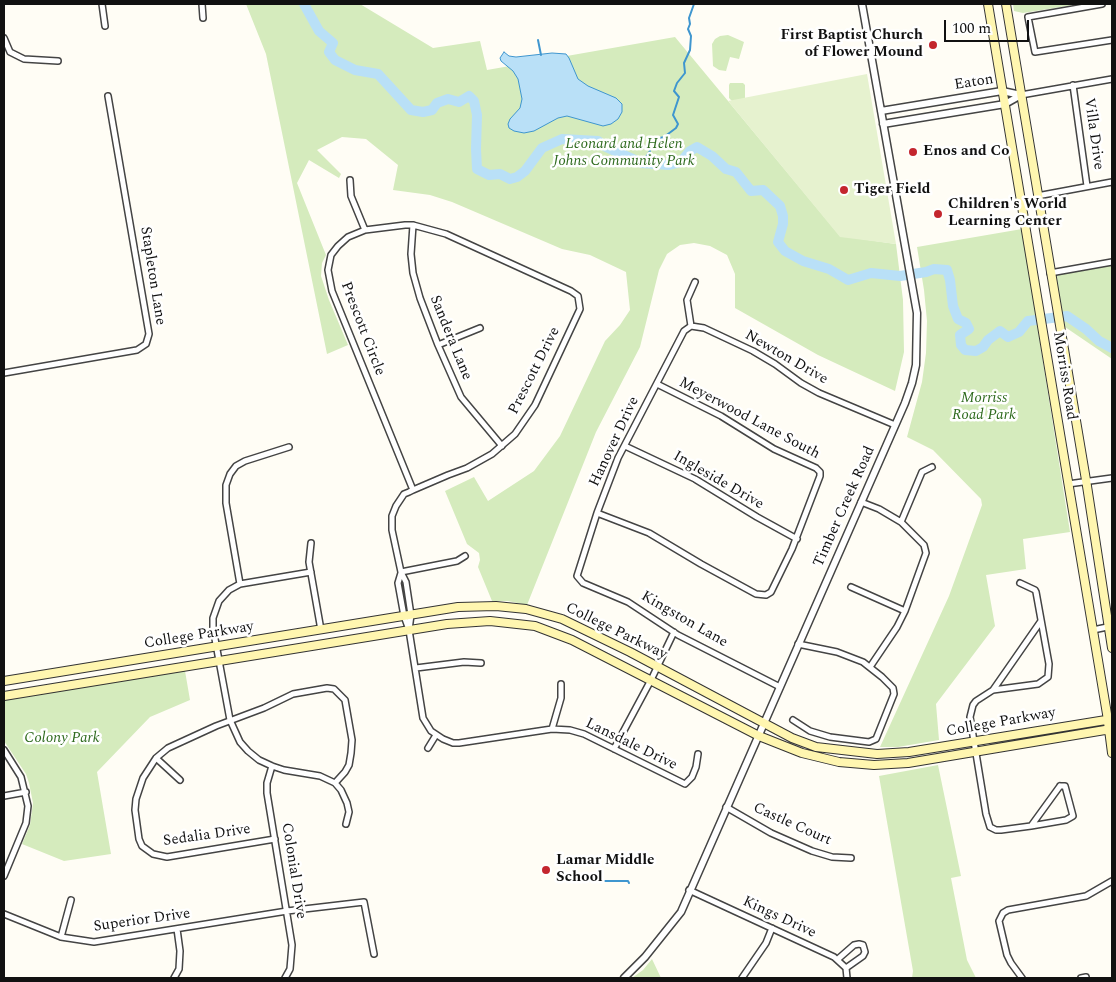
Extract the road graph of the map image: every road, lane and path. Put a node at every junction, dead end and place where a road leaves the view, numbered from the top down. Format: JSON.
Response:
{"nodes":[{"id":1,"x":102,"y":4,"type":"edge"},
{"id":2,"x":202,"y":4,"type":"edge"},
{"id":3,"x":862,"y":4,"type":"edge"},
{"id":4,"x":988,"y":4,"type":"edge"},
{"id":5,"x":1006,"y":4,"type":"edge"},
{"id":6,"x":1102,"y":4,"type":"edge"},
{"id":7,"x":204,"y":18,"type":"dead end"},
{"id":8,"x":106,"y":26,"type":"dead end"},
{"id":9,"x":4,"y":38,"type":"edge"},
{"id":10,"x":1112,"y":40,"type":"edge"},
{"id":11,"x":58,"y":61,"type":"dead end"},
{"id":12,"x":1112,"y":79,"type":"edge"},
{"id":13,"x":1073,"y":85,"type":"junction"},
{"id":14,"x":1002,"y":91,"type":"junction"},
{"id":15,"x":1021,"y":95,"type":"junction"},
{"id":16,"x":108,"y":96,"type":"dead end"},
{"id":17,"x":1005,"y":104,"type":"junction"},
{"id":18,"x":881,"y":112,"type":"junction"},
{"id":19,"x":884,"y":124,"type":"junction"},
{"id":20,"x":350,"y":180,"type":"dead end"},
{"id":21,"x":1112,"y":182,"type":"edge"},
{"id":22,"x":1087,"y":186,"type":"junction"},
{"id":23,"x":1037,"y":196,"type":"junction"},
{"id":24,"x":413,"y":226,"type":"junction"},
{"id":25,"x":365,"y":230,"type":"junction"},
{"id":26,"x":1112,"y":262,"type":"edge"},
{"id":27,"x":1050,"y":273,"type":"junction"},
{"id":28,"x":695,"y":282,"type":"dead end"},
{"id":29,"x":573,"y":293,"type":"joint"},
{"id":30,"x":691,"y":326,"type":"junction"},
{"id":31,"x":480,"y":328,"type":"dead end"},
{"id":32,"x":438,"y":345,"type":"junction"},
{"id":33,"x":4,"y":373,"type":"edge"},
{"id":34,"x":656,"y":384,"type":"junction"},
{"id":35,"x":895,"y":425,"type":"junction"},
{"id":36,"x":502,"y":446,"type":"junction"},
{"id":37,"x":626,"y":446,"type":"junction"},
{"id":38,"x":289,"y":448,"type":"dead end"},
{"id":39,"x":932,"y":467,"type":"dead end"},
{"id":40,"x":1112,"y":478,"type":"edge"},
{"id":41,"x":1086,"y":481,"type":"junction"},
{"id":42,"x":1068,"y":484,"type":"junction"},
{"id":43,"x":413,"y":490,"type":"junction"},
{"id":44,"x":861,"y":502,"type":"junction"},
{"id":45,"x":597,"y":513,"type":"junction"},
{"id":46,"x":901,"y":522,"type":"junction"},
{"id":47,"x":797,"y":539,"type":"junction"},
{"id":48,"x":311,"y":543,"type":"dead end"},
{"id":49,"x":466,"y":556,"type":"dead end"},
{"id":50,"x":311,"y":572,"type":"junction"},
{"id":51,"x":401,"y":572,"type":"junction"},
{"id":52,"x":577,"y":576,"type":"joint"},
{"id":53,"x":1020,"y":583,"type":"dead end"},
{"id":54,"x":240,"y":584,"type":"junction"},
{"id":55,"x":851,"y":587,"type":"dead end"},
{"id":56,"x":905,"y":611,"type":"junction"},
{"id":57,"x":407,"y":616,"type":"junction"},
{"id":58,"x":1041,"y":621,"type":"junction"},
{"id":59,"x":1110,"y":626,"type":"edge"},
{"id":60,"x":321,"y":630,"type":"junction"},
{"id":61,"x":409,"y":630,"type":"junction"},
{"id":62,"x":1093,"y":630,"type":"junction"},
{"id":63,"x":674,"y":632,"type":"junction"},
{"id":64,"x":798,"y":644,"type":"junction"},
{"id":65,"x":216,"y":648,"type":"junction"},
{"id":66,"x":1112,"y":648,"type":"edge"},
{"id":67,"x":218,"y":662,"type":"junction"},
{"id":68,"x":116,"y":663,"type":"junction"},
{"id":69,"x":481,"y":663,"type":"dead end"},
{"id":70,"x":657,"y":666,"type":"junction"},
{"id":71,"x":870,"y":667,"type":"junction"},
{"id":72,"x":416,"y":668,"type":"junction"},
{"id":73,"x":62,"y":672,"type":"junction"},
{"id":74,"x":118,"y":678,"type":"junction"},
{"id":75,"x":651,"y":680,"type":"junction"},
{"id":76,"x":7,"y":681,"type":"edge"},
{"id":77,"x":561,"y":684,"type":"dead end"},
{"id":78,"x":65,"y":686,"type":"junction"},
{"id":79,"x":780,"y":686,"type":"junction"},
{"id":80,"x":993,"y":690,"type":"junction"},
{"id":81,"x":13,"y":694,"type":"junction"},
{"id":82,"x":4,"y":696,"type":"edge"},
{"id":83,"x":1110,"y":719,"type":"edge"},
{"id":84,"x":230,"y":720,"type":"junction"},
{"id":85,"x":793,"y":720,"type":"dead end"},
{"id":86,"x":764,"y":723,"type":"junction"},
{"id":87,"x":552,"y":729,"type":"junction"},
{"id":88,"x":1111,"y":731,"type":"edge"},
{"id":89,"x":436,"y":734,"type":"junction"},
{"id":90,"x":759,"y":736,"type":"junction"},
{"id":91,"x":974,"y":741,"type":"junction"},
{"id":92,"x":428,"y":748,"type":"dead end"},
{"id":93,"x":614,"y":749,"type":"junction"},
{"id":94,"x":4,"y":750,"type":"edge"},
{"id":95,"x":977,"y":752,"type":"junction"},
{"id":96,"x":1112,"y":753,"type":"edge"},
{"id":97,"x":698,"y":754,"type":"dead end"},
{"id":98,"x":156,"y":758,"type":"junction"},
{"id":99,"x":272,"y":766,"type":"junction"},
{"id":100,"x":180,"y":780,"type":"dead end"},
{"id":101,"x":335,"y":783,"type":"junction"},
{"id":102,"x":26,"y":792,"type":"junction"},
{"id":103,"x":4,"y":796,"type":"edge"},
{"id":104,"x":726,"y":807,"type":"junction"},
{"id":105,"x":346,"y":824,"type":"dead end"},
{"id":106,"x":1031,"y":826,"type":"junction"},
{"id":107,"x":275,"y":839,"type":"junction"},
{"id":108,"x":851,"y":858,"type":"dead end"},
{"id":109,"x":4,"y":876,"type":"edge"},
{"id":110,"x":1112,"y":881,"type":"edge"},
{"id":111,"x":689,"y":890,"type":"junction"},
{"id":112,"x":71,"y":900,"type":"dead end"},
{"id":113,"x":287,"y":911,"type":"junction"},
{"id":114,"x":4,"y":914,"type":"edge"},
{"id":115,"x":772,"y":928,"type":"junction"},
{"id":116,"x":177,"y":929,"type":"junction"},
{"id":117,"x":60,"y":937,"type":"junction"},
{"id":118,"x":374,"y":954,"type":"dead end"},
{"id":119,"x":838,"y":959,"type":"junction"},
{"id":120,"x":846,"y":968,"type":"junction"},
{"id":121,"x":174,"y":978,"type":"edge"},
{"id":122,"x":285,"y":978,"type":"edge"},
{"id":123,"x":624,"y":978,"type":"edge"},
{"id":124,"x":742,"y":978,"type":"edge"},
{"id":125,"x":847,"y":978,"type":"edge"},
{"id":126,"x":1022,"y":978,"type":"edge"}],
"edges":[{"from":1,"to":8,"type":"street"},
{"from":2,"to":7,"type":"street"},
{"from":3,"to":18,"type":"street","name":"Timber Creek Road"},
{"from":4,"to":14,"type":"main road","name":"Morriss Road"},
{"from":5,"to":15,"type":"main road","name":"Morriss Road"},
{"from":6,"to":10,"type":"street"},
{"from":9,"to":11,"type":"street"},
{"from":12,"to":13,"type":"street"},
{"from":13,"to":15,"type":"street"},
{"from":13,"to":22,"type":"street","name":"Villa Drive"},
{"from":14,"to":15,"type":"street","name":"Eaton"},
{"from":14,"to":17,"type":"main road","name":"Morriss Road"},
{"from":14,"to":18,"type":"street","name":"Eaton"},
{"from":15,"to":17,"type":"street","name":"Eaton"},
{"from":15,"to":23,"type":"main road","name":"Morriss Road"},
{"from":16,"to":33,"type":"street","name":"Stapleton Lane"},
{"from":17,"to":19,"type":"street","name":"Eaton"},
{"from":17,"to":42,"type":"main road","name":"Morriss Road"},
{"from":18,"to":19,"type":"street","name":"Timber Creek Road"},
{"from":19,"to":35,"type":"street","name":"Timber Creek Road"},
{"from":20,"to":25,"type":"street"},
{"from":21,"to":22,"type":"street"},
{"from":22,"to":23,"type":"street"},
{"from":23,"to":27,"type":"main road","name":"Morriss Road"},
{"from":24,"to":25,"type":"street","name":"Prescott Circle"},
{"from":24,"to":29,"type":"street","name":"Prescott Circle"},
{"from":24,"to":32,"type":"street","name":"Sandera Lane"},
{"from":25,"to":43,"type":"street","name":"Prescott Circle"},
{"from":26,"to":27,"type":"street"},
{"from":27,"to":41,"type":"main road","name":"Morriss Road"},
{"from":28,"to":30,"type":"street"},
{"from":29,"to":36,"type":"street","name":"Prescott Drive"},
{"from":30,"to":34,"type":"street","name":"Hanover Drive"},
{"from":30,"to":35,"type":"street","name":"Newton Drive"},
{"from":31,"to":32,"type":"street"},
{"from":32,"to":36,"type":"street","name":"Sandera Lane"},
{"from":34,"to":37,"type":"street","name":"Hanover Drive"},
{"from":34,"to":47,"type":"street","name":"Meyerwood Lane South"},
{"from":35,"to":44,"type":"street","name":"Timber Creek Road"},
{"from":36,"to":43,"type":"street","name":"Prescott Drive"},
{"from":37,"to":45,"type":"street","name":"Hanover Drive"},
{"from":37,"to":47,"type":"street","name":"Ingleside Drive"},
{"from":38,"to":54,"type":"street"},
{"from":39,"to":46,"type":"street"},
{"from":40,"to":41,"type":"street"},
{"from":41,"to":42,"type":"street"},
{"from":41,"to":59,"type":"main road","name":"Morriss Road"},
{"from":42,"to":62,"type":"main road","name":"Morriss Road"},
{"from":43,"to":51,"type":"street","name":"Prescott Drive"},
{"from":44,"to":46,"type":"street"},
{"from":44,"to":64,"type":"street","name":"Timber Creek Road"},
{"from":45,"to":47,"type":"street"},
{"from":45,"to":52,"type":"street","name":"Hanover Drive"},
{"from":46,"to":56,"type":"street"},
{"from":48,"to":50,"type":"street"},
{"from":49,"to":51,"type":"street"},
{"from":50,"to":54,"type":"street"},
{"from":50,"to":60,"type":"street"},
{"from":51,"to":57,"type":"street","name":"Prescott Drive"},
{"from":52,"to":63,"type":"street","name":"Kingston Lane"},
{"from":53,"to":58,"type":"street"},
{"from":54,"to":65,"type":"street"},
{"from":55,"to":56,"type":"street"},
{"from":56,"to":71,"type":"street"},
{"from":57,"to":60,"type":"main road","name":"College Parkway"},
{"from":57,"to":61,"type":"street","name":"Prescott Drive"},
{"from":57,"to":70,"type":"main road","name":"College Parkway"},
{"from":58,"to":80,"type":"street"},
{"from":58,"to":80,"type":"street"},
{"from":59,"to":62,"type":"street"},
{"from":59,"to":66,"type":"main road","name":"Morriss Road"},
{"from":60,"to":65,"type":"main road","name":"College Parkway"},
{"from":61,"to":67,"type":"main road","name":"College Parkway"},
{"from":61,"to":72,"type":"street"},
{"from":61,"to":75,"type":"main road","name":"College Parkway"},
{"from":62,"to":83,"type":"main road","name":"Morriss Road"},
{"from":63,"to":70,"type":"street"},
{"from":63,"to":79,"type":"street","name":"Kingston Lane"},
{"from":64,"to":71,"type":"street"},
{"from":64,"to":79,"type":"street","name":"Timber Creek Road"},
{"from":65,"to":67,"type":"street"},
{"from":65,"to":68,"type":"main road","name":"College Parkway"},
{"from":67,"to":74,"type":"main road","name":"College Parkway"},
{"from":67,"to":84,"type":"street"},
{"from":68,"to":73,"type":"main road","name":"College Parkway"},
{"from":68,"to":74,"type":"main road"},
{"from":69,"to":72,"type":"street"},
{"from":70,"to":75,"type":"street"},
{"from":70,"to":86,"type":"main road","name":"College Parkway"},
{"from":71,"to":85,"type":"street"},
{"from":72,"to":89,"type":"street"},
{"from":73,"to":76,"type":"main road","name":"College Parkway"},
{"from":73,"to":78,"type":"main road"},
{"from":74,"to":78,"type":"main road","name":"College Parkway"},
{"from":75,"to":90,"type":"main road","name":"College Parkway"},
{"from":75,"to":93,"type":"street"},
{"from":76,"to":81,"type":"main road"},
{"from":77,"to":87,"type":"street"},
{"from":78,"to":81,"type":"main road","name":"College Parkway"},
{"from":79,"to":86,"type":"street","name":"Timber Creek Road"},
{"from":80,"to":91,"type":"street"},
{"from":81,"to":82,"type":"main road","name":"College Parkway"},
{"from":83,"to":88,"type":"main road","name":"Morriss Road"},
{"from":83,"to":91,"type":"main road","name":"College Parkway"},
{"from":84,"to":98,"type":"street","name":"Sedalia Drive"},
{"from":84,"to":99,"type":"street"},
{"from":84,"to":101,"type":"street","name":"Sedalia Drive"},
{"from":86,"to":90,"type":"street","name":"Timber Creek Road"},
{"from":86,"to":91,"type":"main road","name":"College Parkway"},
{"from":87,"to":89,"type":"street","name":"Lansdale Drive"},
{"from":87,"to":93,"type":"street","name":"Lansdale Drive"},
{"from":88,"to":95,"type":"main road","name":"College Parkway"},
{"from":88,"to":96,"type":"main road","name":"Morriss Road"},
{"from":89,"to":92,"type":"street"},
{"from":90,"to":95,"type":"main road","name":"College Parkway"},
{"from":90,"to":104,"type":"street","name":"Timber Creek Road"},
{"from":91,"to":95,"type":"street"},
{"from":93,"to":97,"type":"street","name":"Lansdale Drive"},
{"from":94,"to":102,"type":"street"},
{"from":95,"to":106,"type":"street"},
{"from":98,"to":100,"type":"street"},
{"from":98,"to":107,"type":"street","name":"Sedalia Drive"},
{"from":99,"to":101,"type":"street"},
{"from":99,"to":107,"type":"street","name":"Colonial Drive"},
{"from":101,"to":105,"type":"street"},
{"from":102,"to":103,"type":"street"},
{"from":102,"to":109,"type":"street"},
{"from":104,"to":108,"type":"street","name":"Castle Court"},
{"from":104,"to":111,"type":"street","name":"Timber Creek Road"},
{"from":106,"to":106,"type":"street"},
{"from":107,"to":113,"type":"street","name":"Colonial Drive"},
{"from":110,"to":126,"type":"street"},
{"from":111,"to":115,"type":"street","name":"Kings Drive"},
{"from":111,"to":123,"type":"street","name":"Timber Creek Road"},
{"from":112,"to":117,"type":"street"},
{"from":113,"to":116,"type":"street","name":"Superior Drive"},
{"from":113,"to":118,"type":"street","name":"Superior Drive"},
{"from":113,"to":122,"type":"street","name":"Colonial Drive"},
{"from":114,"to":117,"type":"street","name":"Superior Drive"},
{"from":115,"to":119,"type":"street","name":"Kings Drive"},
{"from":115,"to":124,"type":"street"},
{"from":116,"to":117,"type":"street","name":"Superior Drive"},
{"from":116,"to":121,"type":"street"},
{"from":119,"to":120,"type":"street","name":"Kings Drive"},
{"from":119,"to":120,"type":"street"},
{"from":120,"to":125,"type":"street"}]}
